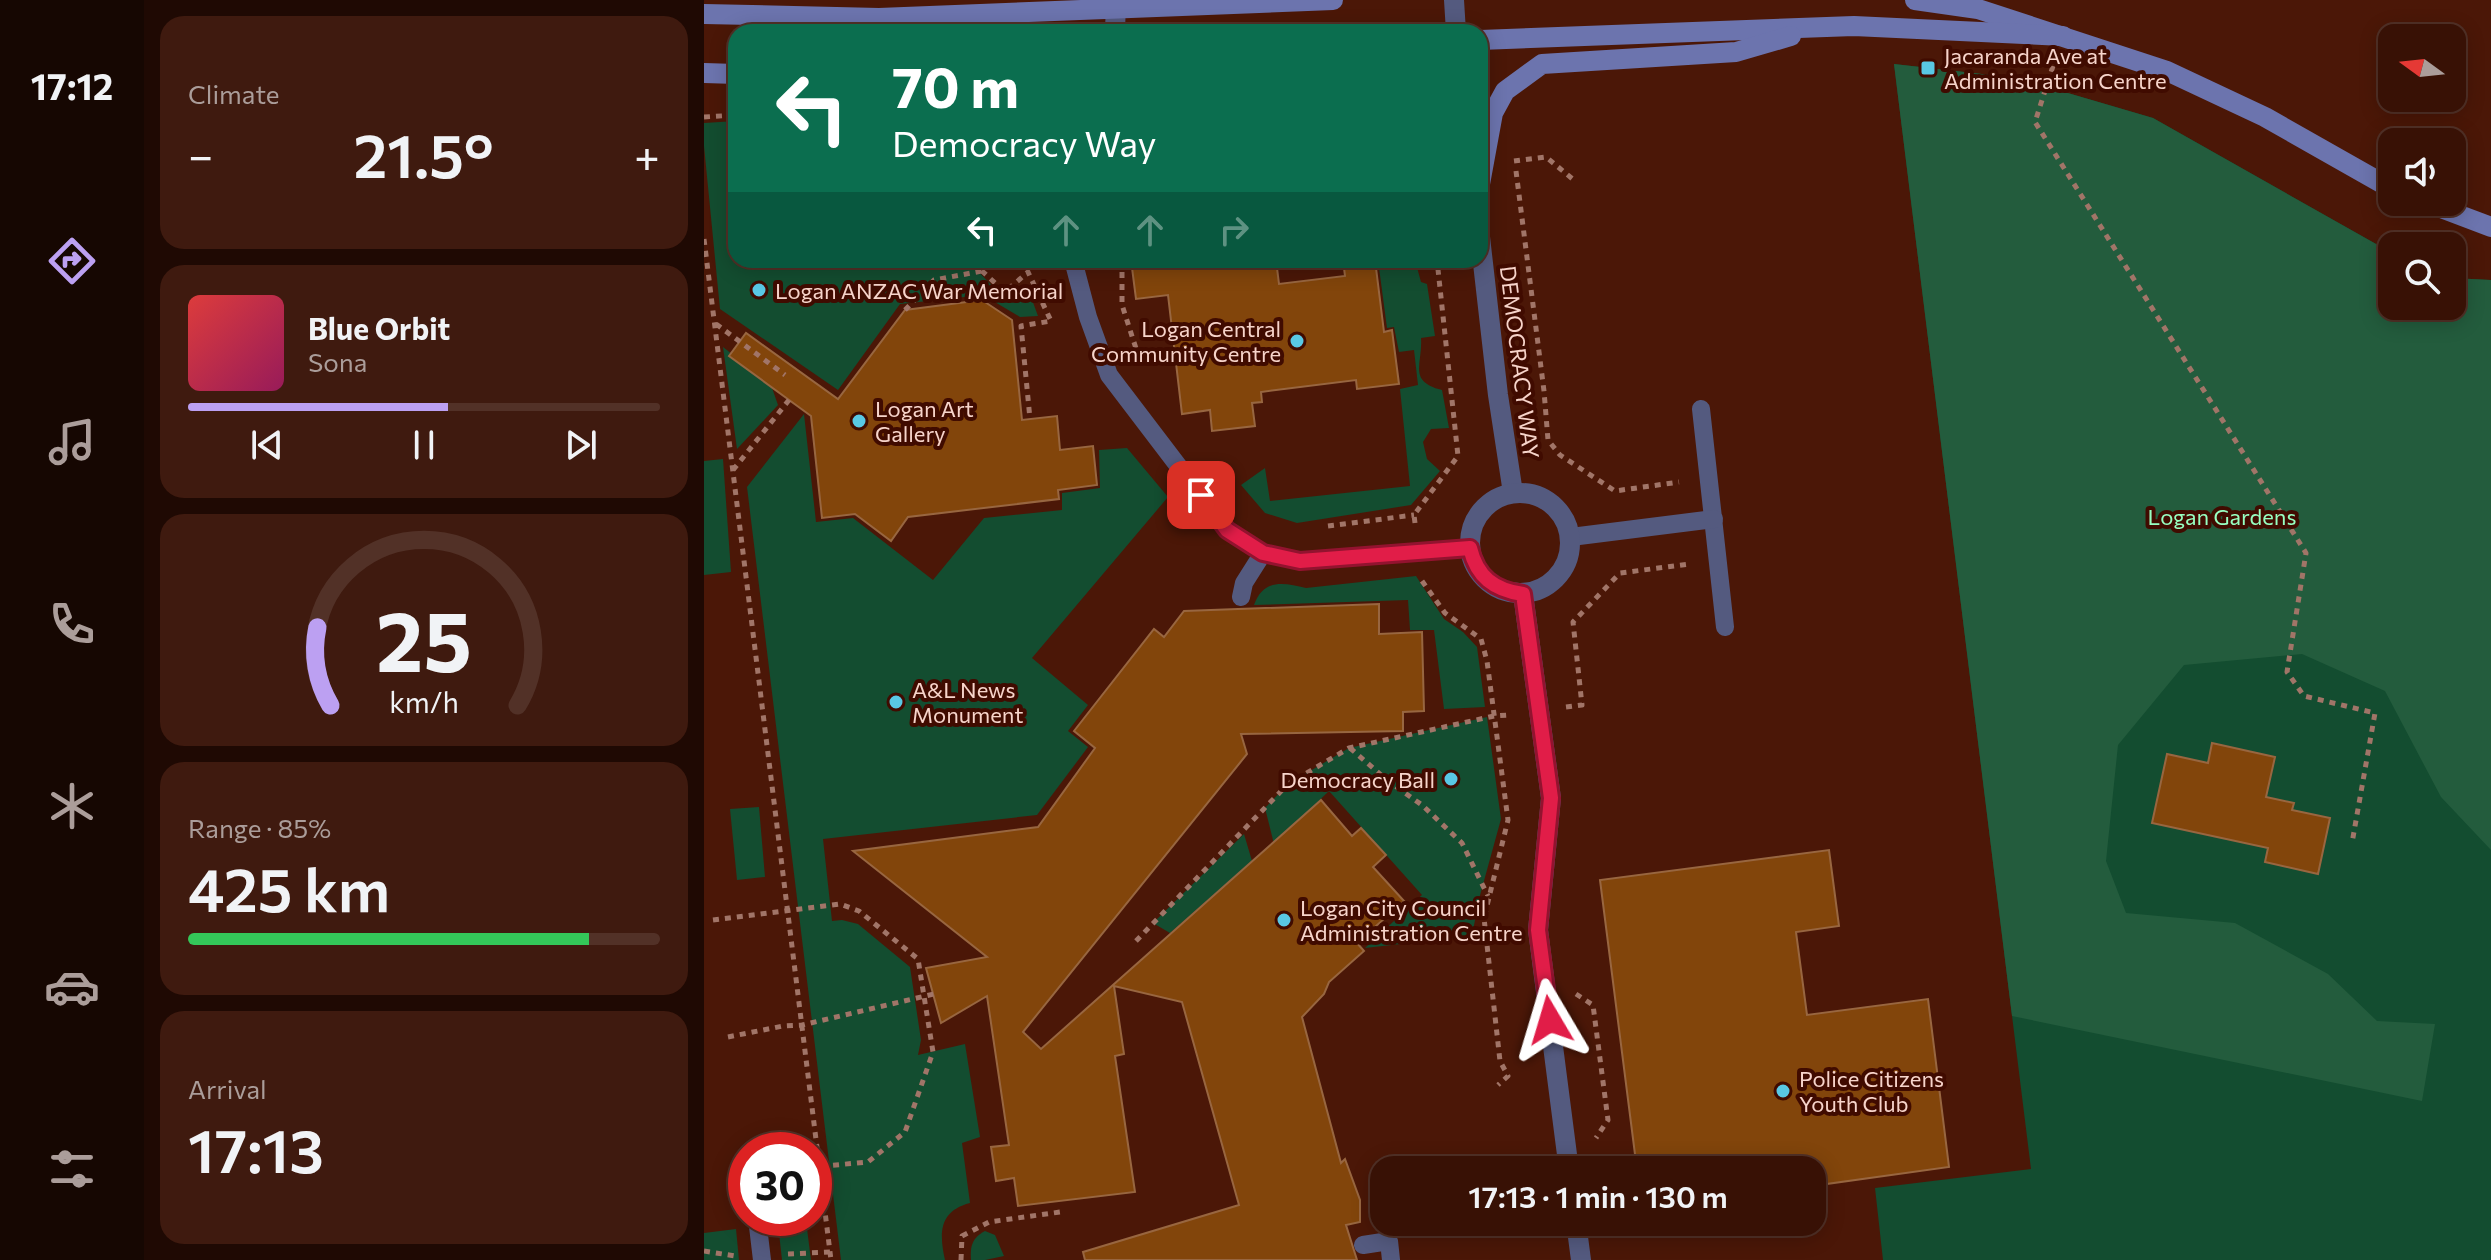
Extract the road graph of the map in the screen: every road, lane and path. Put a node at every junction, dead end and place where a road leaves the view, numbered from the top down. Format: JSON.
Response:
{"nodes":[{"id":1,"x":1333,"y":0,"type":"edge"},
{"id":2,"x":1454,"y":0,"type":"edge"},
{"id":3,"x":1915,"y":0,"type":"edge"},
{"id":4,"x":1116,"y":4,"type":"edge"},
{"id":5,"x":704,"y":14,"type":"edge"},
{"id":6,"x":1115,"y":24,"type":"edge"},
{"id":7,"x":1456,"y":24,"type":"edge"},
{"id":8,"x":1821,"y":27,"type":"junction"},
{"id":9,"x":2063,"y":36,"type":"junction"},
{"id":10,"x":1488,"y":40,"type":"edge"},
{"id":11,"x":704,"y":73,"type":"edge"},
{"id":12,"x":728,"y":74,"type":"edge"},
{"id":13,"x":728,"y":116,"type":"edge"},
{"id":14,"x":704,"y":117,"type":"edge"},
{"id":15,"x":1488,"y":140,"type":"edge"},
{"id":16,"x":1575,"y":181,"type":"dead end"},
{"id":17,"x":2378,"y":181,"type":"edge"},
{"id":18,"x":2464,"y":216,"type":"edge"},
{"id":19,"x":2489,"y":225,"type":"edge"},
{"id":20,"x":704,"y":239,"type":"edge"},
{"id":21,"x":980,"y":268,"type":"edge"},
{"id":22,"x":1075,"y":268,"type":"edge"},
{"id":23,"x":1122,"y":268,"type":"edge"},
{"id":24,"x":1438,"y":268,"type":"edge"},
{"id":25,"x":1484,"y":268,"type":"edge"},
{"id":26,"x":982,"y":271,"type":"junction"},
{"id":27,"x":905,"y":310,"type":"dead end"},
{"id":28,"x":715,"y":323,"type":"junction"},
{"id":29,"x":1144,"y":370,"type":"dead end"},
{"id":30,"x":785,"y":375,"type":"dead end"},
{"id":31,"x":789,"y":400,"type":"dead end"},
{"id":32,"x":1701,"y":409,"type":"dead end"},
{"id":33,"x":1030,"y":419,"type":"dead end"},
{"id":34,"x":1678,"y":468,"type":"dead end"},
{"id":35,"x":733,"y":470,"type":"junction"},
{"id":36,"x":1513,"y":493,"type":"junction"},
{"id":37,"x":1414,"y":515,"type":"junction"},
{"id":38,"x":1714,"y":519,"type":"junction"},
{"id":39,"x":1326,"y":527,"type":"dead end"},
{"id":40,"x":1571,"y":537,"type":"junction"},
{"id":41,"x":1470,"y":548,"type":"junction"},
{"id":42,"x":1419,"y":551,"type":"junction"},
{"id":43,"x":1263,"y":553,"type":"junction"},
{"id":44,"x":1695,"y":577,"type":"dead end"},
{"id":45,"x":1523,"y":594,"type":"junction"},
{"id":46,"x":1241,"y":597,"type":"dead end"},
{"id":47,"x":1725,"y":627,"type":"dead end"},
{"id":48,"x":1540,"y":713,"type":"junction"},
{"id":49,"x":1494,"y":716,"type":"junction"},
{"id":50,"x":1565,"y":722,"type":"dead end"},
{"id":51,"x":1349,"y":748,"type":"junction"},
{"id":52,"x":2352,"y":843,"type":"dead end"},
{"id":53,"x":1489,"y":896,"type":"junction"},
{"id":54,"x":787,"y":910,"type":"junction"},
{"id":55,"x":713,"y":920,"type":"dead end"},
{"id":56,"x":1136,"y":941,"type":"dead end"},
{"id":57,"x":1568,"y":989,"type":"dead end"},
{"id":58,"x":934,"y":994,"type":"dead end"},
{"id":59,"x":924,"y":996,"type":"junction"},
{"id":60,"x":802,"y":1025,"type":"junction"},
{"id":61,"x":728,"y":1037,"type":"dead end"},
{"id":62,"x":1498,"y":1085,"type":"dead end"},
{"id":63,"x":813,"y":1132,"type":"edge"},
{"id":64,"x":1594,"y":1140,"type":"dead end"},
{"id":65,"x":1567,"y":1156,"type":"edge"},
{"id":66,"x":832,"y":1166,"type":"edge"},
{"id":67,"x":1060,"y":1212,"type":"dead end"},
{"id":68,"x":755,"y":1236,"type":"edge"},
{"id":69,"x":828,"y":1236,"type":"edge"},
{"id":70,"x":1578,"y":1236,"type":"edge"},
{"id":71,"x":1363,"y":1245,"type":"dead end"},
{"id":72,"x":704,"y":1251,"type":"edge"},
{"id":73,"x":830,"y":1252,"type":"junction"},
{"id":74,"x":781,"y":1255,"type":"dead end"},
{"id":75,"x":753,"y":1259,"type":"edge"},
{"id":76,"x":831,"y":1260,"type":"edge"},
{"id":77,"x":961,"y":1260,"type":"edge"},
{"id":78,"x":1391,"y":1260,"type":"edge"},
{"id":79,"x":1581,"y":1260,"type":"edge"}],
"edges":[{"from":1,"to":4,"type":"street"},
{"from":2,"to":7,"type":"street"},
{"from":3,"to":9,"type":"street"},
{"from":4,"to":5,"type":"street"},
{"from":4,"to":6,"type":"street"},
{"from":8,"to":9,"type":"street"},
{"from":8,"to":10,"type":"street"},
{"from":8,"to":15,"type":"street"},
{"from":9,"to":17,"type":"street"},
{"from":9,"to":52,"type":"path"},
{"from":11,"to":12,"type":"street"},
{"from":13,"to":14,"type":"path"},
{"from":16,"to":34,"type":"path"},
{"from":18,"to":19,"type":"street"},
{"from":20,"to":28,"type":"path"},
{"from":21,"to":26,"type":"path"},
{"from":22,"to":43,"type":"lane"},
{"from":23,"to":29,"type":"path"},
{"from":24,"to":37,"type":"path"},
{"from":25,"to":36,"type":"street","name":"DEMOCRACY WAY"},
{"from":26,"to":27,"type":"path"},
{"from":26,"to":33,"type":"path"},
{"from":28,"to":30,"type":"path"},
{"from":28,"to":35,"type":"path"},
{"from":31,"to":35,"type":"path"},
{"from":32,"to":38,"type":"lane"},
{"from":35,"to":54,"type":"path"},
{"from":36,"to":40,"type":"street","name":"DEMOCRACY WAY"},
{"from":36,"to":41,"type":"street"},
{"from":37,"to":39,"type":"path"},
{"from":37,"to":42,"type":"path"},
{"from":38,"to":40,"type":"lane"},
{"from":38,"to":47,"type":"lane"},
{"from":40,"to":45,"type":"street"},
{"from":41,"to":42,"type":"lane"},
{"from":41,"to":45,"type":"street"},
{"from":42,"to":43,"type":"lane"},
{"from":42,"to":49,"type":"path"},
{"from":43,"to":46,"type":"lane"},
{"from":44,"to":50,"type":"path"},
{"from":45,"to":48,"type":"street"},
{"from":48,"to":49,"type":"path"},
{"from":48,"to":65,"type":"street"},
{"from":49,"to":51,"type":"path"},
{"from":49,"to":53,"type":"path"},
{"from":51,"to":53,"type":"path"},
{"from":51,"to":56,"type":"path"},
{"from":53,"to":62,"type":"path"},
{"from":54,"to":55,"type":"path"},
{"from":54,"to":59,"type":"path"},
{"from":54,"to":60,"type":"path"},
{"from":57,"to":64,"type":"path"},
{"from":58,"to":59,"type":"path"},
{"from":59,"to":60,"type":"path"},
{"from":59,"to":66,"type":"path"},
{"from":60,"to":61,"type":"path"},
{"from":60,"to":63,"type":"path"},
{"from":67,"to":77,"type":"path"},
{"from":68,"to":75,"type":"lane"},
{"from":69,"to":73,"type":"path"},
{"from":70,"to":79,"type":"street"},
{"from":71,"to":78,"type":"lane"},
{"from":72,"to":75,"type":"path"},
{"from":73,"to":74,"type":"path"},
{"from":73,"to":76,"type":"path"}]}
